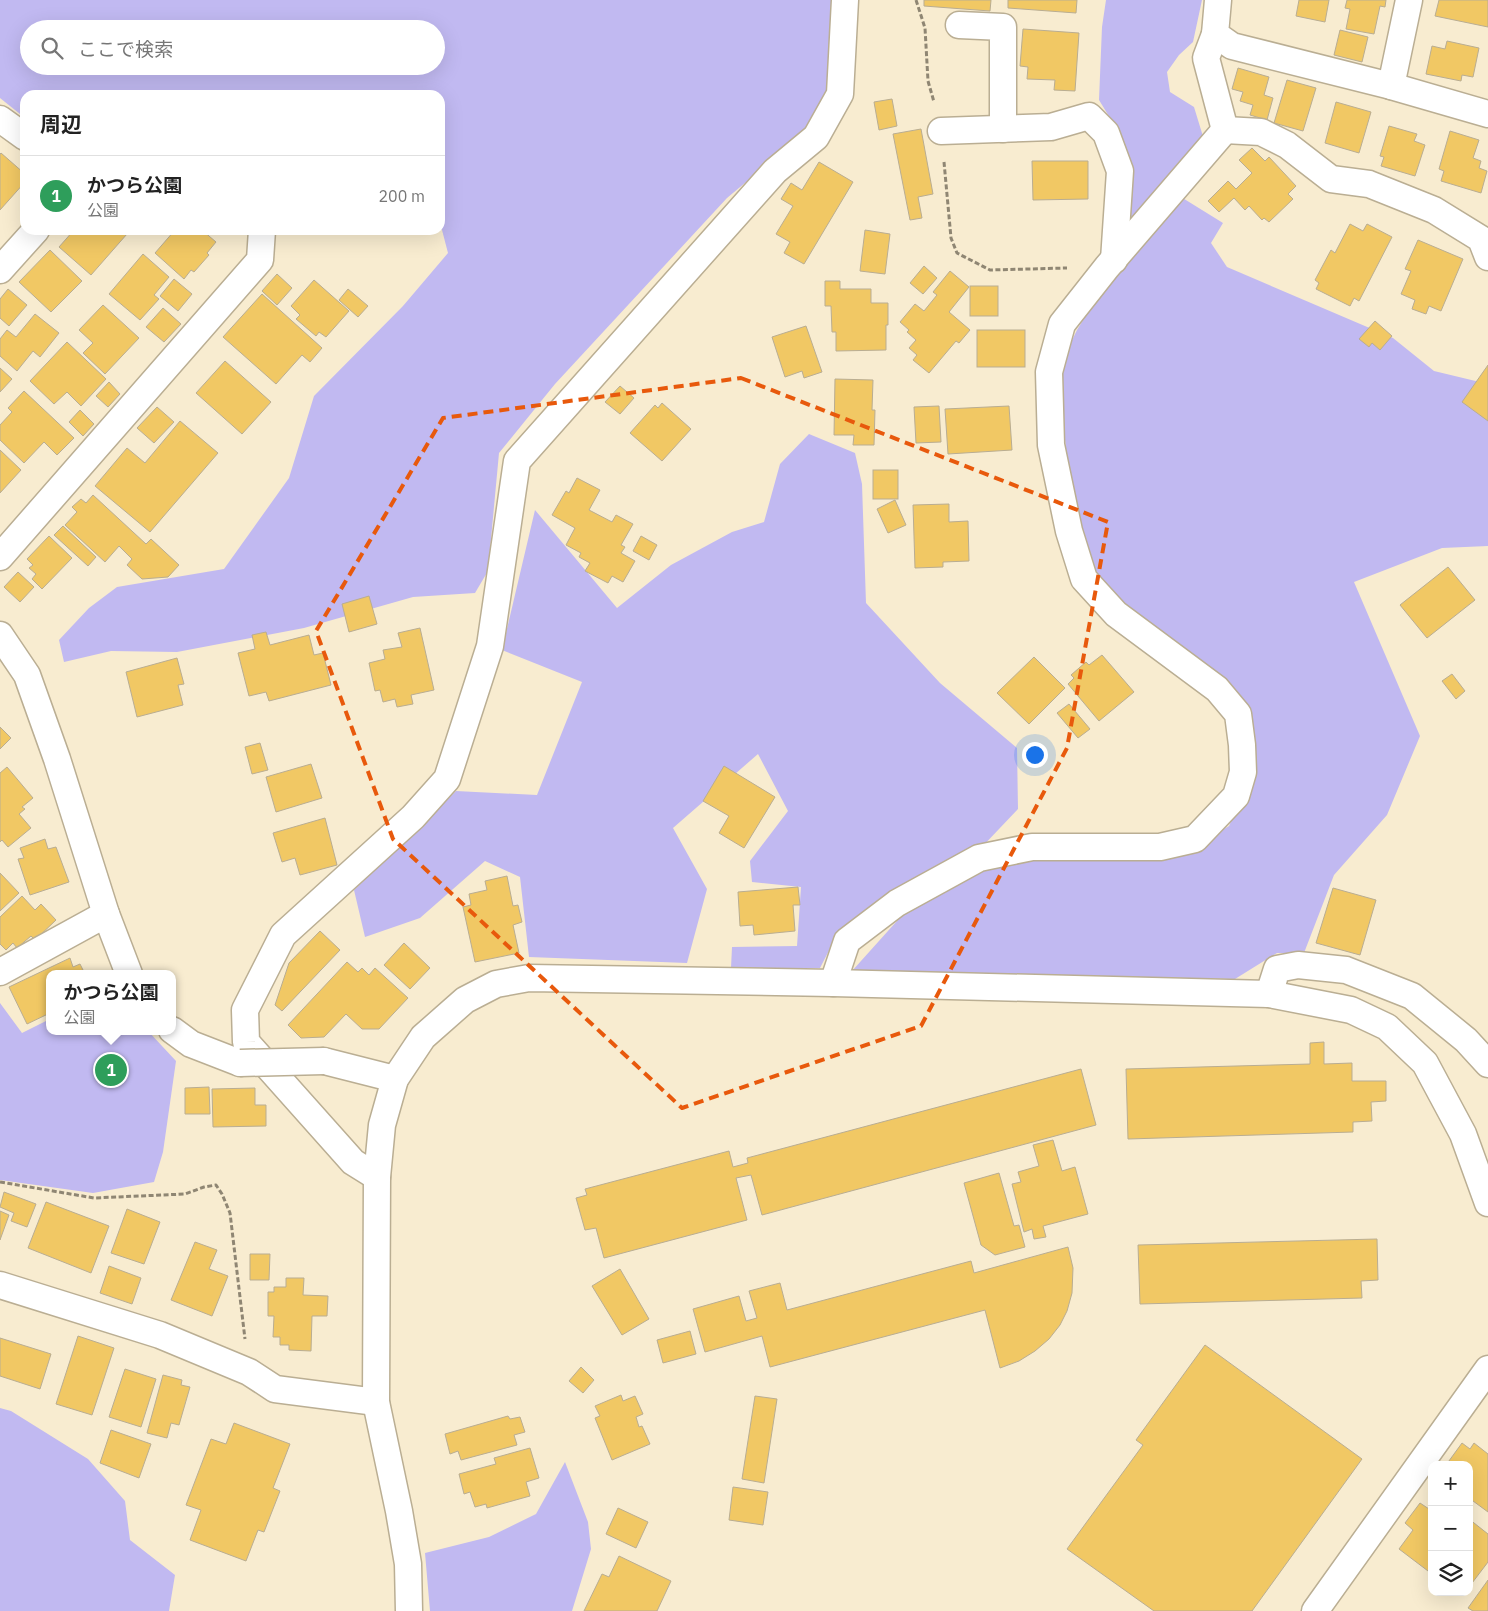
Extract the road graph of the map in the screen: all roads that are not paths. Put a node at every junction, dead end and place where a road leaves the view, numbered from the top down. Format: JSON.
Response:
{"nodes":[{"id":1,"x":845,"y":0,"type":"edge"},
{"id":2,"x":1218,"y":0,"type":"edge"},
{"id":3,"x":1409,"y":0,"type":"edge"},
{"id":4,"x":958,"y":25,"type":"dead end"},
{"id":5,"x":1215,"y":34,"type":"junction"},
{"id":6,"x":1391,"y":86,"type":"junction"},
{"id":7,"x":1488,"y":114,"type":"edge"},
{"id":8,"x":0,"y":118,"type":"edge"},
{"id":9,"x":1003,"y":129,"type":"junction"},
{"id":10,"x":1224,"y":130,"type":"junction"},
{"id":11,"x":942,"y":131,"type":"road end"},
{"id":12,"x":20,"y":133,"type":"edge"},
{"id":13,"x":32,"y":235,"type":"edge"},
{"id":14,"x":262,"y":235,"type":"edge"},
{"id":15,"x":1488,"y":257,"type":"edge"},
{"id":16,"x":1111,"y":264,"type":"junction"},
{"id":17,"x":0,"y":270,"type":"edge"},
{"id":18,"x":0,"y":557,"type":"edge"},
{"id":19,"x":0,"y":635,"type":"edge"},
{"id":20,"x":106,"y":914,"type":"junction"},
{"id":21,"x":127,"y":970,"type":"edge"},
{"id":22,"x":0,"y":972,"type":"edge"},
{"id":23,"x":833,"y":983,"type":"junction"},
{"id":24,"x":1269,"y":994,"type":"junction"},
{"id":25,"x":176,"y":1033,"type":"edge"},
{"id":26,"x":1488,"y":1064,"type":"edge"},
{"id":27,"x":395,"y":1079,"type":"junction"},
{"id":28,"x":377,"y":1177,"type":"junction"},
{"id":29,"x":1488,"y":1203,"type":"edge"},
{"id":30,"x":0,"y":1285,"type":"edge"},
{"id":31,"x":1488,"y":1369,"type":"edge"},
{"id":32,"x":376,"y":1402,"type":"junction"},
{"id":33,"x":409,"y":1611,"type":"edge"},
{"id":34,"x":1315,"y":1611,"type":"edge"}],
"edges":[{"from":1,"to":28,"type":"street"},
{"from":2,"to":5,"type":"street"},
{"from":3,"to":6,"type":"street"},
{"from":4,"to":9,"type":"street"},
{"from":5,"to":6,"type":"street"},
{"from":5,"to":10,"type":"street"},
{"from":6,"to":7,"type":"street"},
{"from":8,"to":12,"type":"street"},
{"from":9,"to":11,"type":"street"},
{"from":9,"to":16,"type":"street"},
{"from":10,"to":15,"type":"street"},
{"from":10,"to":16,"type":"street"},
{"from":13,"to":17,"type":"street"},
{"from":14,"to":18,"type":"street"},
{"from":16,"to":23,"type":"street"},
{"from":19,"to":20,"type":"street"},
{"from":20,"to":21,"type":"street"},
{"from":20,"to":22,"type":"street"},
{"from":23,"to":24,"type":"street"},
{"from":23,"to":27,"type":"street"},
{"from":24,"to":26,"type":"street"},
{"from":24,"to":29,"type":"street"},
{"from":25,"to":27,"type":"street","bridge":true},
{"from":27,"to":28,"type":"street"},
{"from":28,"to":32,"type":"street"},
{"from":30,"to":32,"type":"street"},
{"from":31,"to":34,"type":"street"},
{"from":32,"to":33,"type":"street"}]}
